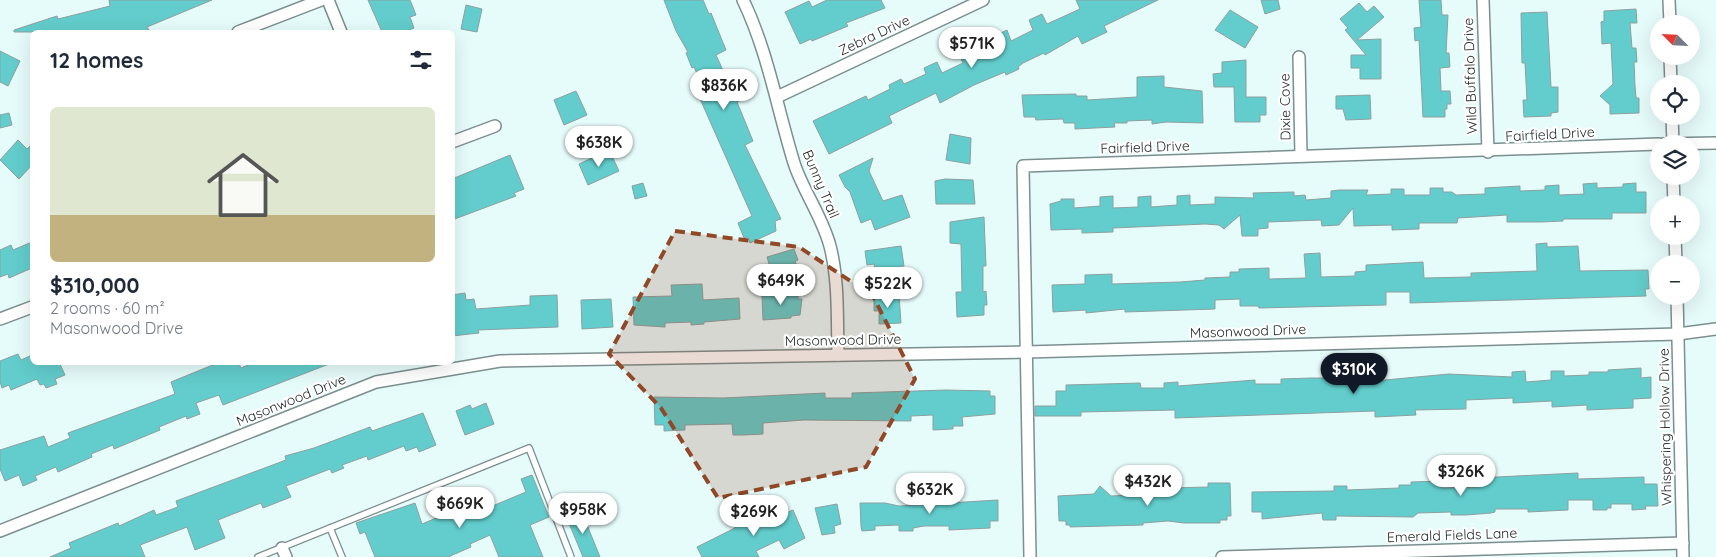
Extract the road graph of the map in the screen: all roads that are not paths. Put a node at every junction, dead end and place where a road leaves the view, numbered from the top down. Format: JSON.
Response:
{"nodes":[{"id":1,"x":321,"y":0,"type":"edge"},
{"id":2,"x":328,"y":0,"type":"edge"},
{"id":3,"x":744,"y":0,"type":"edge"},
{"id":4,"x":984,"y":0,"type":"edge"},
{"id":5,"x":1483,"y":0,"type":"edge"},
{"id":6,"x":1669,"y":0,"type":"edge"},
{"id":7,"x":1670,"y":15,"type":"edge"},
{"id":8,"x":243,"y":30,"type":"edge"},
{"id":9,"x":340,"y":30,"type":"edge"},
{"id":10,"x":1299,"y":57,"type":"dead end"},
{"id":11,"x":777,"y":97,"type":"junction"},
{"id":12,"x":496,"y":126,"type":"dead end"},
{"id":13,"x":455,"y":141,"type":"edge"},
{"id":14,"x":1700,"y":143,"type":"edge"},
{"id":15,"x":1716,"y":143,"type":"edge"},
{"id":16,"x":1650,"y":144,"type":"edge"},
{"id":17,"x":1488,"y":152,"type":"junction"},
{"id":18,"x":1301,"y":156,"type":"junction"},
{"id":19,"x":1677,"y":305,"type":"edge"},
{"id":20,"x":30,"y":308,"type":"edge"},
{"id":21,"x":0,"y":320,"type":"edge"},
{"id":22,"x":1716,"y":329,"type":"edge"},
{"id":23,"x":1678,"y":334,"type":"junction"},
{"id":24,"x":1026,"y":352,"type":"junction"},
{"id":25,"x":838,"y":355,"type":"junction"},
{"id":26,"x":330,"y":528,"type":"junction"},
{"id":27,"x":0,"y":531,"type":"edge"},
{"id":28,"x":1682,"y":543,"type":"junction"},
{"id":29,"x":284,"y":552,"type":"edge"},
{"id":30,"x":258,"y":557,"type":"edge"},
{"id":31,"x":342,"y":557,"type":"edge"},
{"id":32,"x":571,"y":557,"type":"edge"},
{"id":33,"x":1030,"y":557,"type":"edge"},
{"id":34,"x":1222,"y":557,"type":"edge"},
{"id":35,"x":1683,"y":557,"type":"edge"}],
"edges":[{"from":1,"to":8,"type":"street"},
{"from":2,"to":9,"type":"street"},
{"from":3,"to":11,"type":"street","name":"Bunny Trail"},
{"from":4,"to":11,"type":"street","name":"Zebra Drive"},
{"from":5,"to":17,"type":"street","name":"Wild Buffalo Drive"},
{"from":6,"to":7,"type":"street"},
{"from":10,"to":18,"type":"street","name":"Dixie Cove"},
{"from":11,"to":25,"type":"street","name":"Bunny Trail"},
{"from":12,"to":13,"type":"street"},
{"from":14,"to":15,"type":"street"},
{"from":16,"to":17,"type":"street","name":"Fairfield Drive"},
{"from":17,"to":18,"type":"street","name":"Fairfield Drive"},
{"from":18,"to":24,"type":"street","name":"Fairfield Drive"},
{"from":19,"to":23,"type":"street","name":"Whispering Hollow Drive"},
{"from":20,"to":21,"type":"street"},
{"from":22,"to":23,"type":"street","name":"Masonwood Drive"},
{"from":23,"to":24,"type":"street","name":"Masonwood Drive"},
{"from":23,"to":28,"type":"street","name":"Whispering Hollow Drive"},
{"from":24,"to":25,"type":"street","name":"Masonwood Drive"},
{"from":24,"to":33,"type":"street","name":"Fairfield Drive"},
{"from":25,"to":27,"type":"street","name":"Masonwood Drive"},
{"from":26,"to":29,"type":"lane"},
{"from":26,"to":31,"type":"lane"},
{"from":26,"to":32,"type":"lane"},
{"from":28,"to":34,"type":"street","name":"Emerald Fields Lane"},
{"from":28,"to":35,"type":"street","name":"Whispering Hollow Drive"},
{"from":29,"to":30,"type":"lane"}]}
